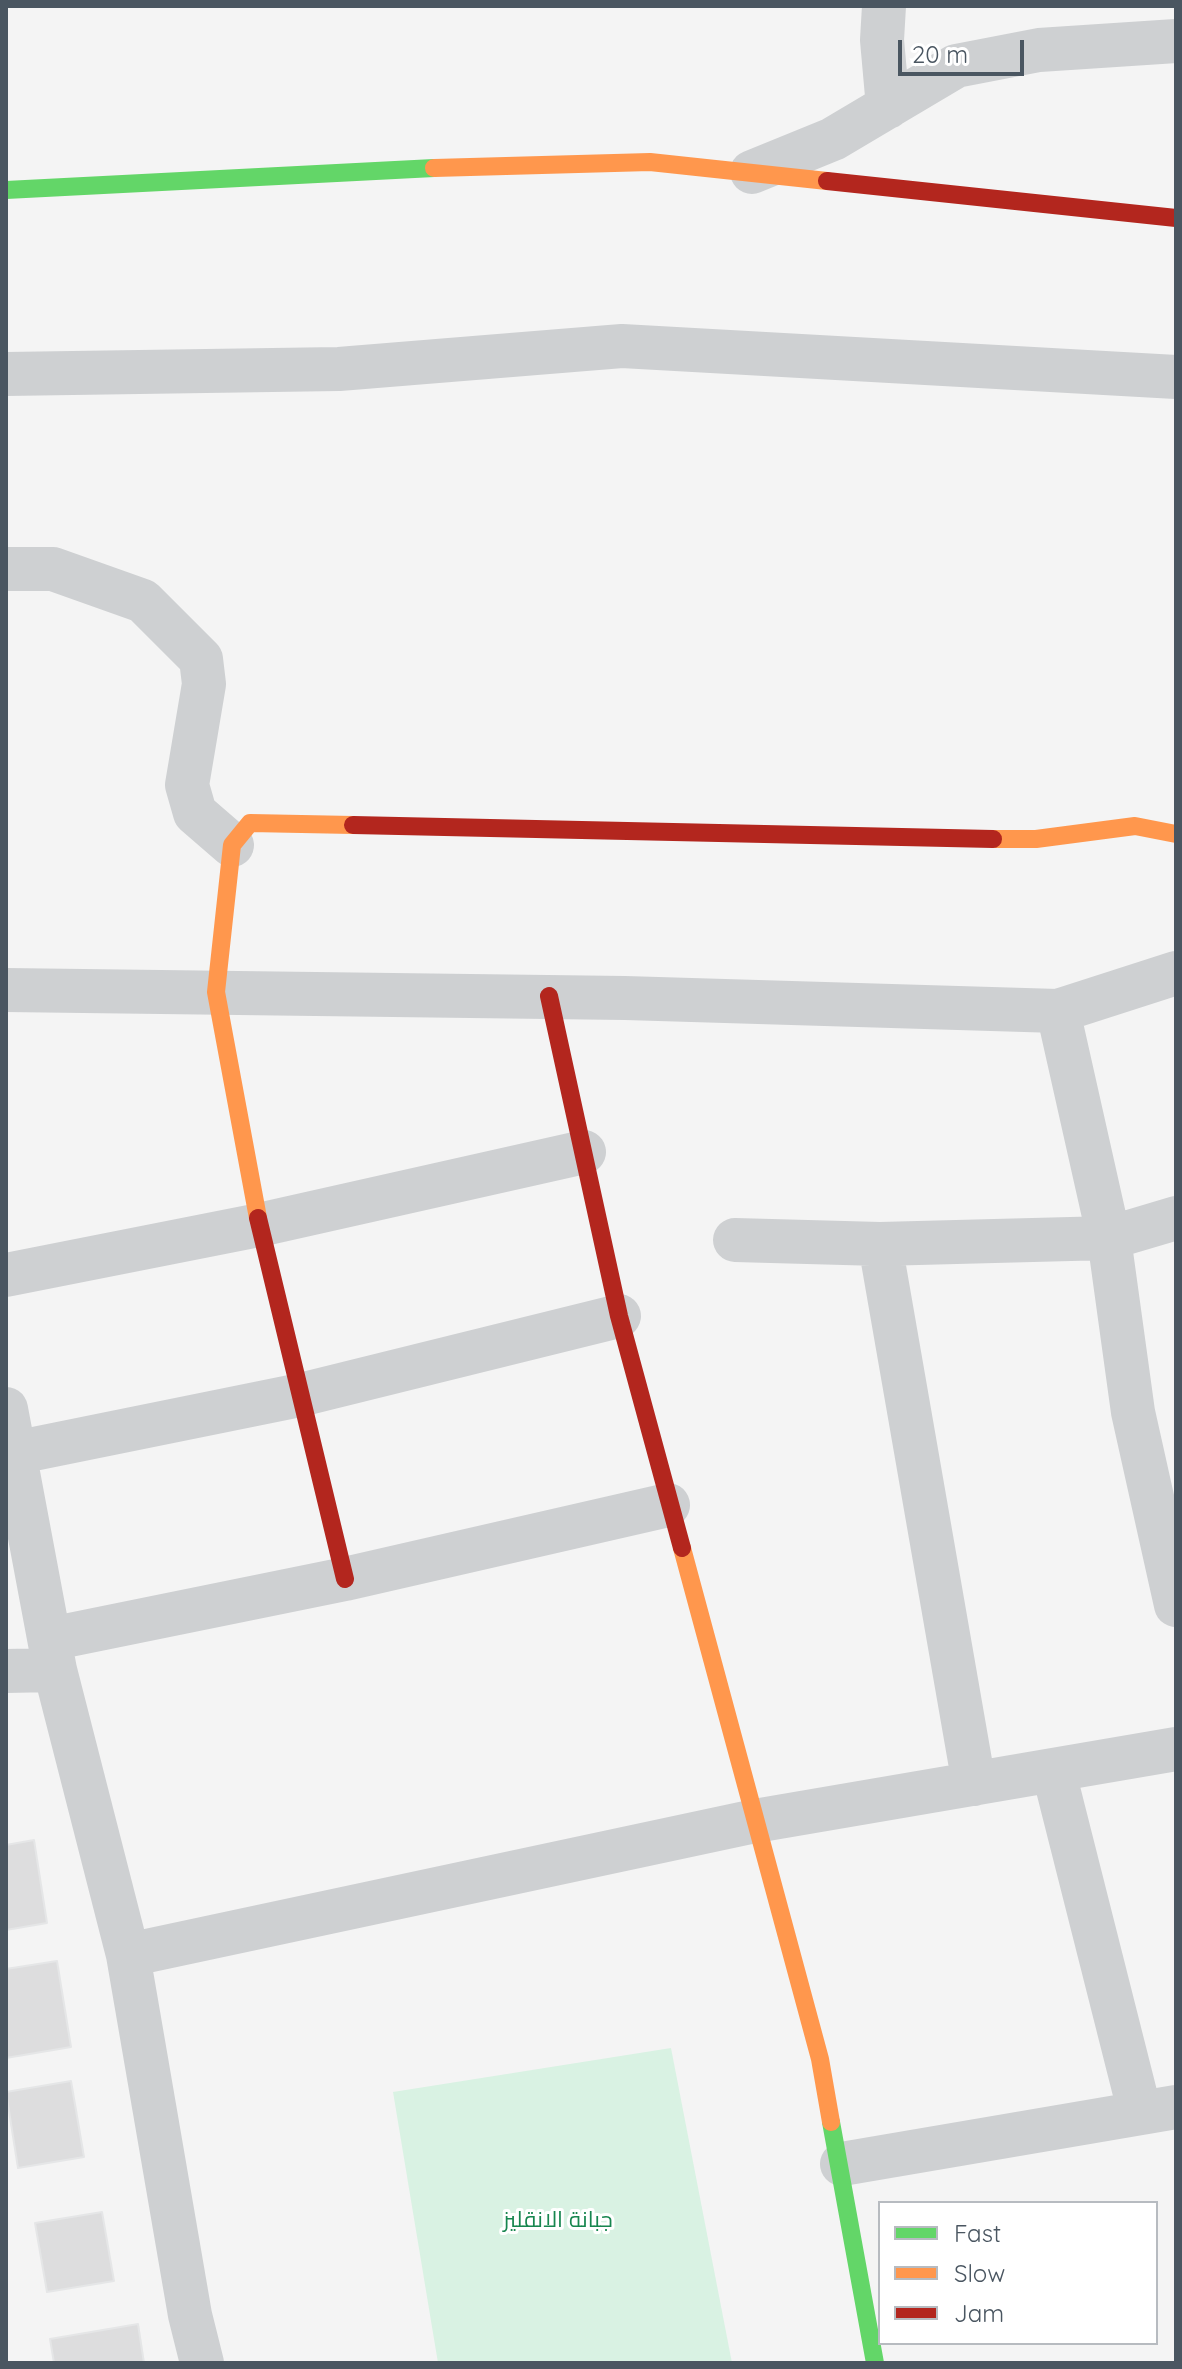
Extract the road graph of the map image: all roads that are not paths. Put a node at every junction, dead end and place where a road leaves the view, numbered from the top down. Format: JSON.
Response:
{"nodes":[{"id":1,"x":884,"y":6,"type":"edge"},
{"id":2,"x":1176,"y":41,"type":"edge"},
{"id":3,"x":888,"y":107,"type":"junction"},
{"id":4,"x":752,"y":172,"type":"junction"},
{"id":5,"x":6,"y":190,"type":"edge"},
{"id":6,"x":1176,"y":218,"type":"edge"},
{"id":7,"x":6,"y":374,"type":"edge"},
{"id":8,"x":1176,"y":377,"type":"edge"},
{"id":9,"x":6,"y":569,"type":"edge"},
{"id":10,"x":1176,"y":834,"type":"edge"},
{"id":11,"x":232,"y":845,"type":"junction"},
{"id":12,"x":1176,"y":973,"type":"edge"},
{"id":13,"x":6,"y":990,"type":"edge"},
{"id":14,"x":216,"y":992,"type":"junction"},
{"id":15,"x":549,"y":996,"type":"junction"},
{"id":16,"x":1058,"y":1011,"type":"junction"},
{"id":17,"x":584,"y":1152,"type":"junction"},
{"id":18,"x":1176,"y":1218,"type":"edge"},
{"id":19,"x":259,"y":1225,"type":"junction"},
{"id":20,"x":1109,"y":1238,"type":"junction"},
{"id":21,"x":735,"y":1240,"type":"dead end"},
{"id":22,"x":880,"y":1244,"type":"junction"},
{"id":23,"x":6,"y":1275,"type":"edge"},
{"id":24,"x":619,"y":1316,"type":"junction"},
{"id":25,"x":300,"y":1395,"type":"junction"},
{"id":26,"x":6,"y":1409,"type":"edge"},
{"id":27,"x":14,"y":1453,"type":"junction"},
{"id":28,"x":1164,"y":1482,"type":"edge"},
{"id":29,"x":668,"y":1505,"type":"junction"},
{"id":30,"x":345,"y":1579,"type":"junction"},
{"id":31,"x":1176,"y":1605,"type":"edge"},
{"id":32,"x":52,"y":1654,"type":"junction"},
{"id":33,"x":6,"y":1671,"type":"edge"},
{"id":34,"x":1176,"y":1749,"type":"edge"},
{"id":35,"x":1054,"y":1773,"type":"junction"},
{"id":36,"x":974,"y":1784,"type":"junction"},
{"id":37,"x":755,"y":1821,"type":"junction"},
{"id":38,"x":128,"y":1955,"type":"junction"},
{"id":39,"x":1158,"y":2110,"type":"edge"},
{"id":40,"x":842,"y":2164,"type":"junction"},
{"id":41,"x":202,"y":2363,"type":"edge"},
{"id":42,"x":875,"y":2363,"type":"edge"}],
"edges":[{"from":1,"to":3,"type":"street"},
{"from":2,"to":3,"type":"street"},
{"from":3,"to":4,"type":"street"},
{"from":4,"to":5,"type":"street"},
{"from":4,"to":6,"type":"street"},
{"from":7,"to":8,"type":"street"},
{"from":9,"to":11,"type":"street"},
{"from":10,"to":11,"type":"street"},
{"from":11,"to":14,"type":"street"},
{"from":12,"to":16,"type":"street"},
{"from":13,"to":14,"type":"street"},
{"from":14,"to":15,"type":"street"},
{"from":14,"to":19,"type":"street"},
{"from":15,"to":16,"type":"street"},
{"from":15,"to":17,"type":"street"},
{"from":16,"to":20,"type":"street"},
{"from":17,"to":19,"type":"street"},
{"from":17,"to":24,"type":"street"},
{"from":18,"to":20,"type":"street"},
{"from":19,"to":23,"type":"street"},
{"from":19,"to":25,"type":"street"},
{"from":20,"to":22,"type":"street"},
{"from":20,"to":28,"type":"street"},
{"from":21,"to":22,"type":"street"},
{"from":22,"to":36,"type":"street"},
{"from":24,"to":25,"type":"street"},
{"from":24,"to":29,"type":"street"},
{"from":25,"to":27,"type":"street"},
{"from":25,"to":30,"type":"street"},
{"from":26,"to":27,"type":"street"},
{"from":27,"to":32,"type":"street"},
{"from":28,"to":31,"type":"street"},
{"from":29,"to":30,"type":"street"},
{"from":29,"to":37,"type":"street"},
{"from":30,"to":32,"type":"street"},
{"from":32,"to":33,"type":"street"},
{"from":32,"to":38,"type":"street"},
{"from":34,"to":35,"type":"street"},
{"from":35,"to":36,"type":"street"},
{"from":35,"to":39,"type":"street"},
{"from":36,"to":37,"type":"street"},
{"from":37,"to":38,"type":"street"},
{"from":37,"to":40,"type":"street"},
{"from":38,"to":41,"type":"street"},
{"from":39,"to":40,"type":"street"},
{"from":40,"to":42,"type":"street"}]}
